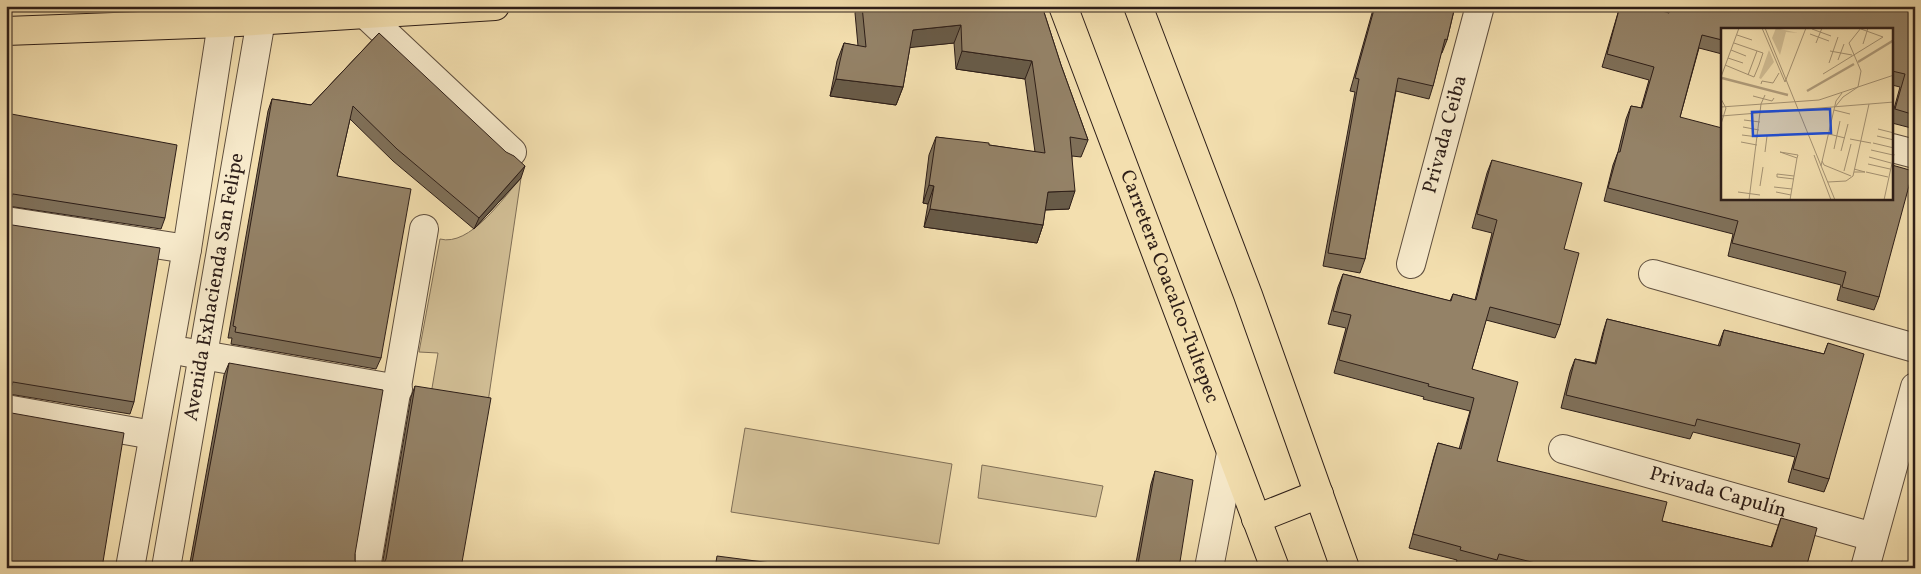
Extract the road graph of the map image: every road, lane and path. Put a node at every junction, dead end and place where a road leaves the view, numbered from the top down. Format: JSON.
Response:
{"nodes":[{"id":1,"x":495,"y":6,"type":"edge"},
{"id":2,"x":1063,"y":6,"type":"edge"},
{"id":3,"x":1138,"y":6,"type":"edge"},
{"id":4,"x":1480,"y":6,"type":"edge"},
{"id":5,"x":261,"y":13,"type":"edge"},
{"id":6,"x":222,"y":14,"type":"edge"},
{"id":7,"x":365,"y":14,"type":"junction"},
{"id":8,"x":6,"y":31,"type":"edge"},
{"id":9,"x":1894,"y":149,"type":"edge"},
{"id":10,"x":512,"y":152,"type":"dead end"},
{"id":11,"x":1915,"y":154,"type":"edge"},
{"id":12,"x":6,"y":222,"type":"edge"},
{"id":13,"x":424,"y":229,"type":"dead end"},
{"id":14,"x":187,"y":249,"type":"junction"},
{"id":15,"x":1411,"y":264,"type":"dead end"},
{"id":16,"x":1653,"y":274,"type":"dead end"},
{"id":17,"x":1915,"y":348,"type":"edge"},
{"id":18,"x":168,"y":349,"type":"junction"},
{"id":19,"x":203,"y":356,"type":"junction"},
{"id":20,"x":1915,"y":387,"type":"edge"},
{"id":21,"x":398,"y":389,"type":"junction"},
{"id":22,"x":6,"y":409,"type":"edge"},
{"id":23,"x":153,"y":435,"type":"junction"},
{"id":24,"x":1563,"y":449,"type":"dead end"},
{"id":25,"x":1231,"y":453,"type":"junction"},
{"id":26,"x":1319,"y":494,"type":"junction"},
{"id":27,"x":1256,"y":519,"type":"junction"},
{"id":28,"x":1873,"y":537,"type":"junction"},
{"id":29,"x":130,"y":568,"type":"edge"},
{"id":30,"x":166,"y":568,"type":"edge"},
{"id":31,"x":366,"y":568,"type":"edge"},
{"id":32,"x":1209,"y":568,"type":"edge"},
{"id":33,"x":1274,"y":568,"type":"edge"},
{"id":34,"x":1345,"y":568,"type":"edge"},
{"id":35,"x":1865,"y":568,"type":"edge"}],
"edges":[{"from":1,"to":7,"type":"main road"},
{"from":2,"to":25,"type":"main road","name":"Carretera Coacalco-Tultepec"},
{"from":3,"to":26,"type":"main road"},
{"from":4,"to":15,"type":"street","name":"Privada Ceiba"},
{"from":5,"to":6,"type":"main road"},
{"from":5,"to":7,"type":"main road"},
{"from":5,"to":19,"type":"street","name":"Avenida Exhacienda San Felipe"},
{"from":6,"to":8,"type":"main road"},
{"from":6,"to":14,"type":"street","name":"Avenida Exhacienda San Felipe"},
{"from":7,"to":10,"type":"street"},
{"from":9,"to":11,"type":"street"},
{"from":12,"to":14,"type":"street"},
{"from":13,"to":21,"type":"street"},
{"from":14,"to":18,"type":"street","name":"Avenida Exhacienda San Felipe"},
{"from":16,"to":17,"type":"street"},
{"from":18,"to":19,"type":"street"},
{"from":18,"to":23,"type":"street","name":"Avenida Exhacienda San Felipe"},
{"from":19,"to":21,"type":"street"},
{"from":19,"to":30,"type":"street","name":"Avenida Exhacienda San Felipe"},
{"from":20,"to":28,"type":"street"},
{"from":21,"to":31,"type":"street"},
{"from":22,"to":23,"type":"street"},
{"from":23,"to":29,"type":"street","name":"Avenida Exhacienda San Felipe"},
{"from":24,"to":28,"type":"street","name":"Privada Capulín"},
{"from":25,"to":27,"type":"main road","name":"Carretera Coacalco-Tultepec"},
{"from":25,"to":32,"type":"street"},
{"from":26,"to":27,"type":"main road"},
{"from":26,"to":34,"type":"main road"},
{"from":27,"to":33,"type":"main road","name":"Carretera Coacalco-Tultepec"},
{"from":28,"to":35,"type":"street"}]}
